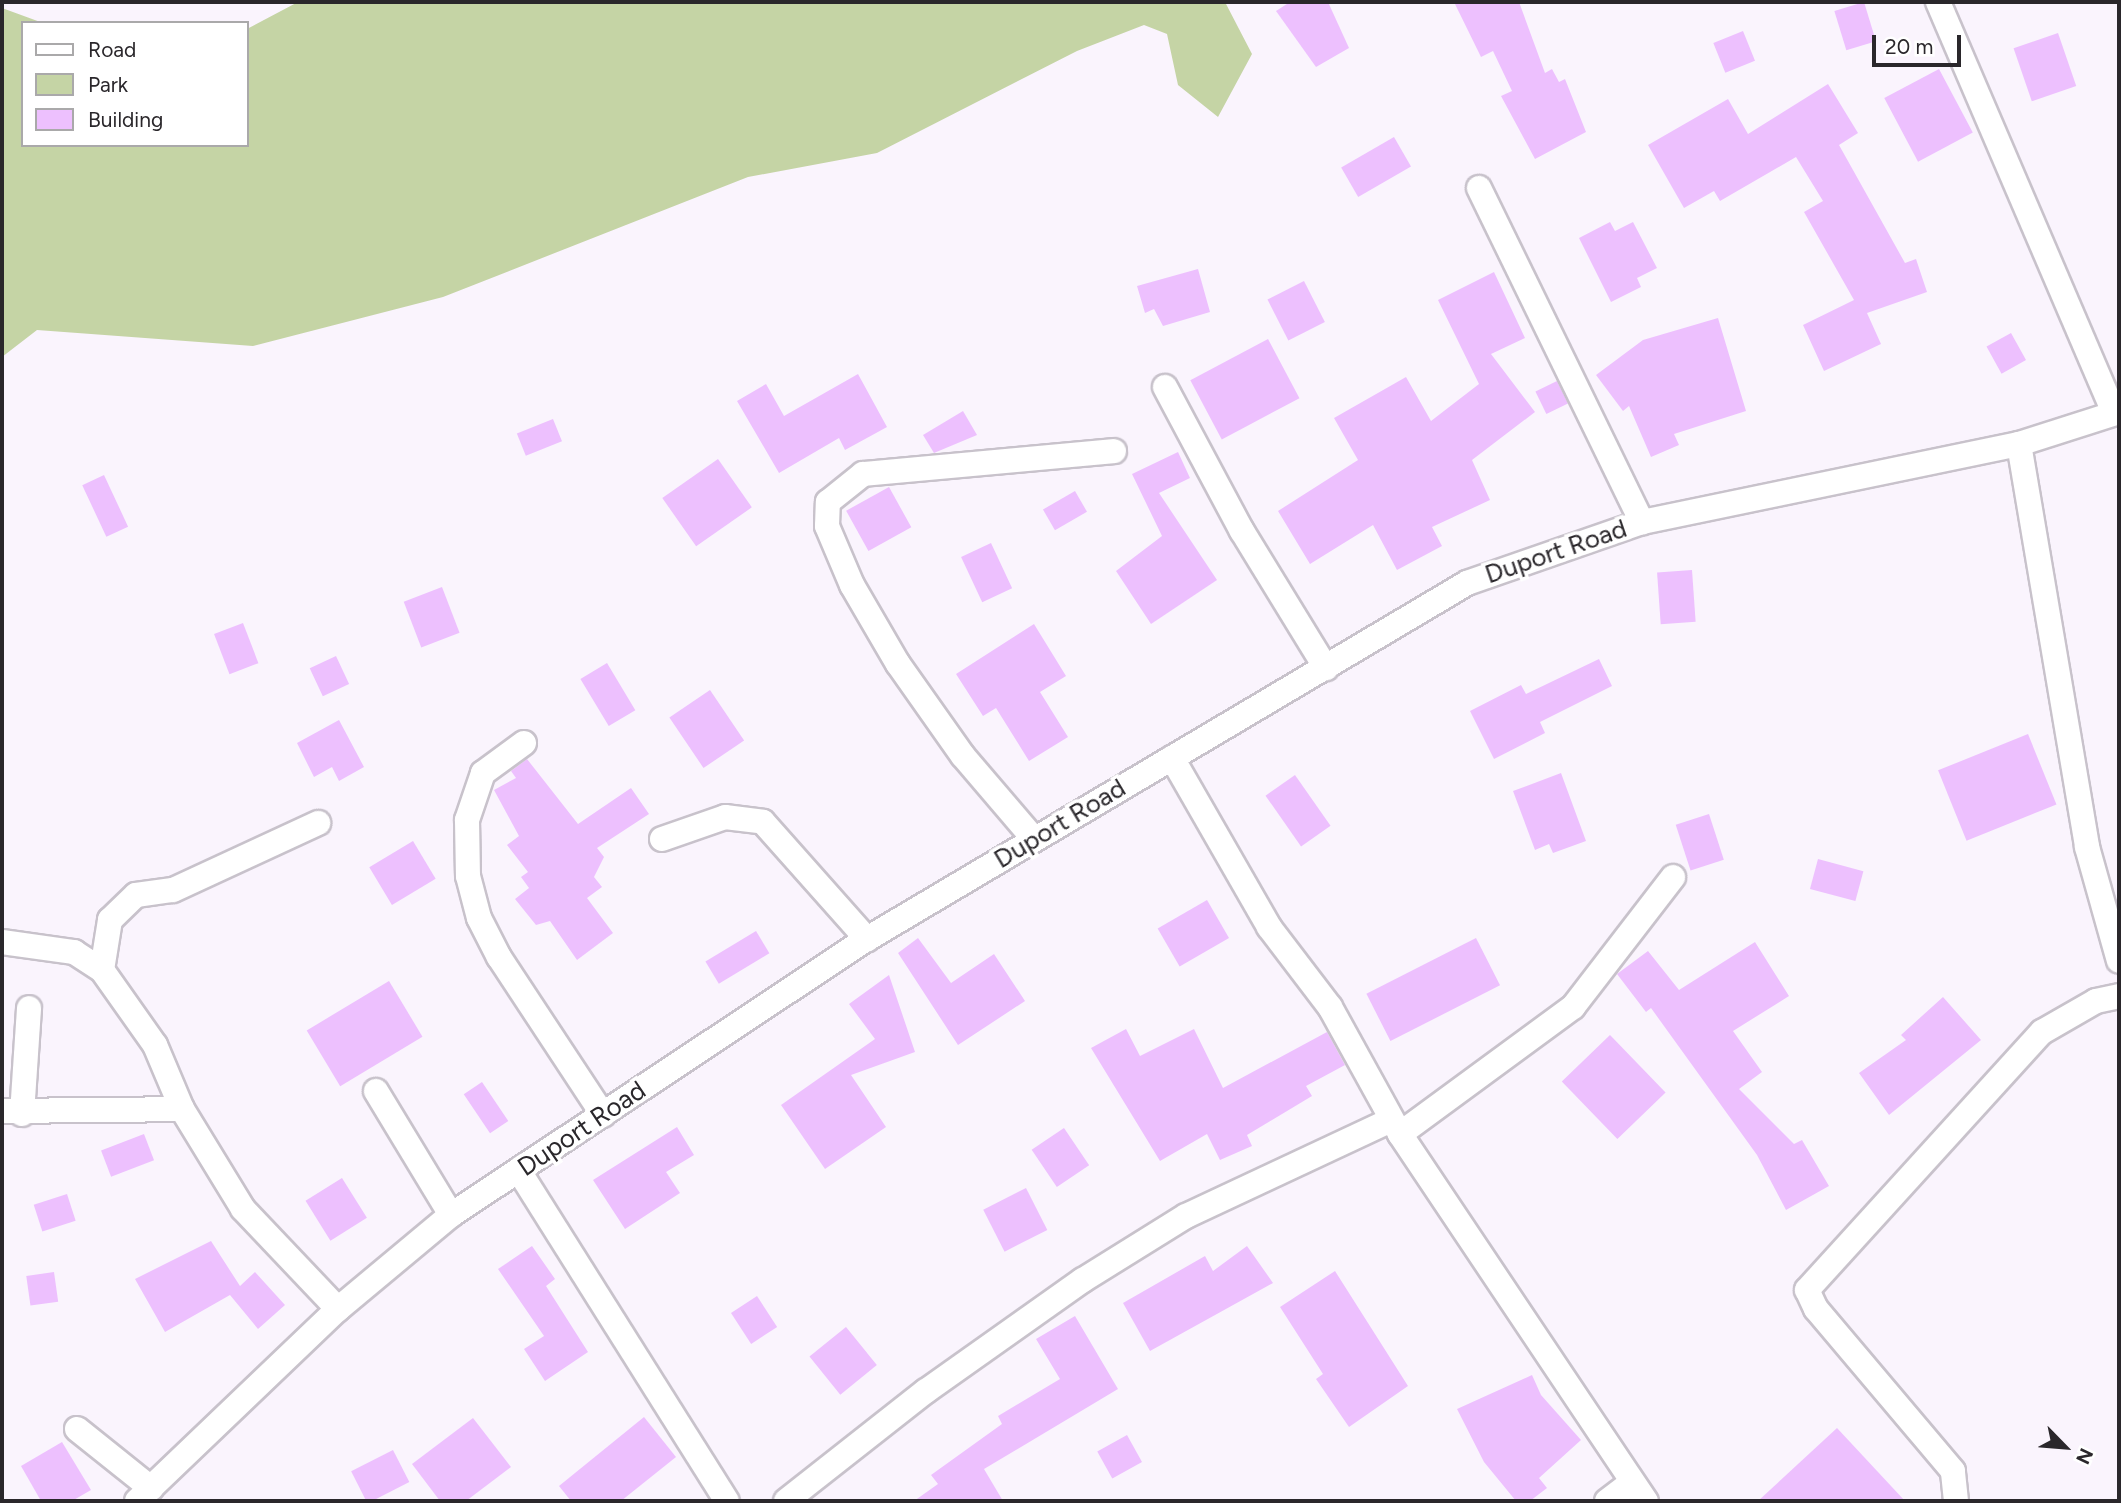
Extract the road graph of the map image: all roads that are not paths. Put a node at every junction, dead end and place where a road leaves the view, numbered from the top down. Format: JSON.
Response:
{"nodes":[{"id":1,"x":1938,"y":2,"type":"edge"},
{"id":2,"x":1479,"y":188,"type":"dead end"},
{"id":3,"x":1165,"y":387,"type":"dead end"},
{"id":4,"x":2117,"y":413,"type":"edge"},
{"id":5,"x":2019,"y":444,"type":"junction"},
{"id":6,"x":1114,"y":451,"type":"dead end"},
{"id":7,"x":1642,"y":522,"type":"junction"},
{"id":8,"x":1326,"y":668,"type":"junction"},
{"id":9,"x":524,"y":743,"type":"dead end"},
{"id":10,"x":1172,"y":758,"type":"junction"},
{"id":11,"x":318,"y":823,"type":"dead end"},
{"id":12,"x":662,"y":839,"type":"dead end"},
{"id":13,"x":1034,"y":839,"type":"junction"},
{"id":14,"x":1672,"y":877,"type":"dead end"},
{"id":15,"x":867,"y":939,"type":"junction"},
{"id":16,"x":2,"y":942,"type":"edge"},
{"id":17,"x":2119,"y":961,"type":"edge"},
{"id":18,"x":103,"y":970,"type":"junction"},
{"id":19,"x":2119,"y":996,"type":"edge"},
{"id":20,"x":29,"y":1008,"type":"dead end"},
{"id":21,"x":376,"y":1091,"type":"dead end"},
{"id":22,"x":182,"y":1109,"type":"junction"},
{"id":23,"x":12,"y":1112,"type":"edge"},
{"id":24,"x":603,"y":1115,"type":"junction"},
{"id":25,"x":1396,"y":1127,"type":"junction"},
{"id":26,"x":519,"y":1171,"type":"junction"},
{"id":27,"x":452,"y":1215,"type":"junction"},
{"id":28,"x":338,"y":1309,"type":"junction"},
{"id":29,"x":77,"y":1429,"type":"dead end"},
{"id":30,"x":1639,"y":1492,"type":"edge"},
{"id":31,"x":144,"y":1495,"type":"edge"},
{"id":32,"x":727,"y":1501,"type":"edge"},
{"id":33,"x":786,"y":1501,"type":"edge"},
{"id":34,"x":1607,"y":1501,"type":"edge"},
{"id":35,"x":1956,"y":1501,"type":"edge"}],
"edges":[{"from":1,"to":4,"type":"street"},
{"from":2,"to":7,"type":"street"},
{"from":3,"to":8,"type":"street"},
{"from":4,"to":5,"type":"street","name":"Duport Road"},
{"from":5,"to":7,"type":"street","name":"Duport Road"},
{"from":5,"to":17,"type":"street"},
{"from":6,"to":13,"type":"street"},
{"from":7,"to":8,"type":"street","name":"Duport Road"},
{"from":8,"to":10,"type":"street","name":"Duport Road"},
{"from":9,"to":24,"type":"street"},
{"from":10,"to":13,"type":"street","name":"Duport Road"},
{"from":10,"to":25,"type":"street"},
{"from":11,"to":18,"type":"street"},
{"from":12,"to":15,"type":"street"},
{"from":13,"to":15,"type":"street","name":"Duport Road"},
{"from":14,"to":25,"type":"street"},
{"from":15,"to":24,"type":"street","name":"Duport Road"},
{"from":16,"to":18,"type":"street"},
{"from":18,"to":22,"type":"street"},
{"from":19,"to":35,"type":"street"},
{"from":20,"to":23,"type":"street"},
{"from":21,"to":27,"type":"street"},
{"from":22,"to":23,"type":"street"},
{"from":22,"to":28,"type":"street"},
{"from":24,"to":26,"type":"street","name":"Duport Road"},
{"from":25,"to":30,"type":"street"},
{"from":25,"to":33,"type":"street"},
{"from":26,"to":27,"type":"street","name":"Duport Road"},
{"from":26,"to":32,"type":"street"},
{"from":27,"to":28,"type":"street","name":"Duport Road"},
{"from":28,"to":31,"type":"street","name":"Duport Road"},
{"from":29,"to":31,"type":"street"},
{"from":30,"to":34,"type":"street"}]}
